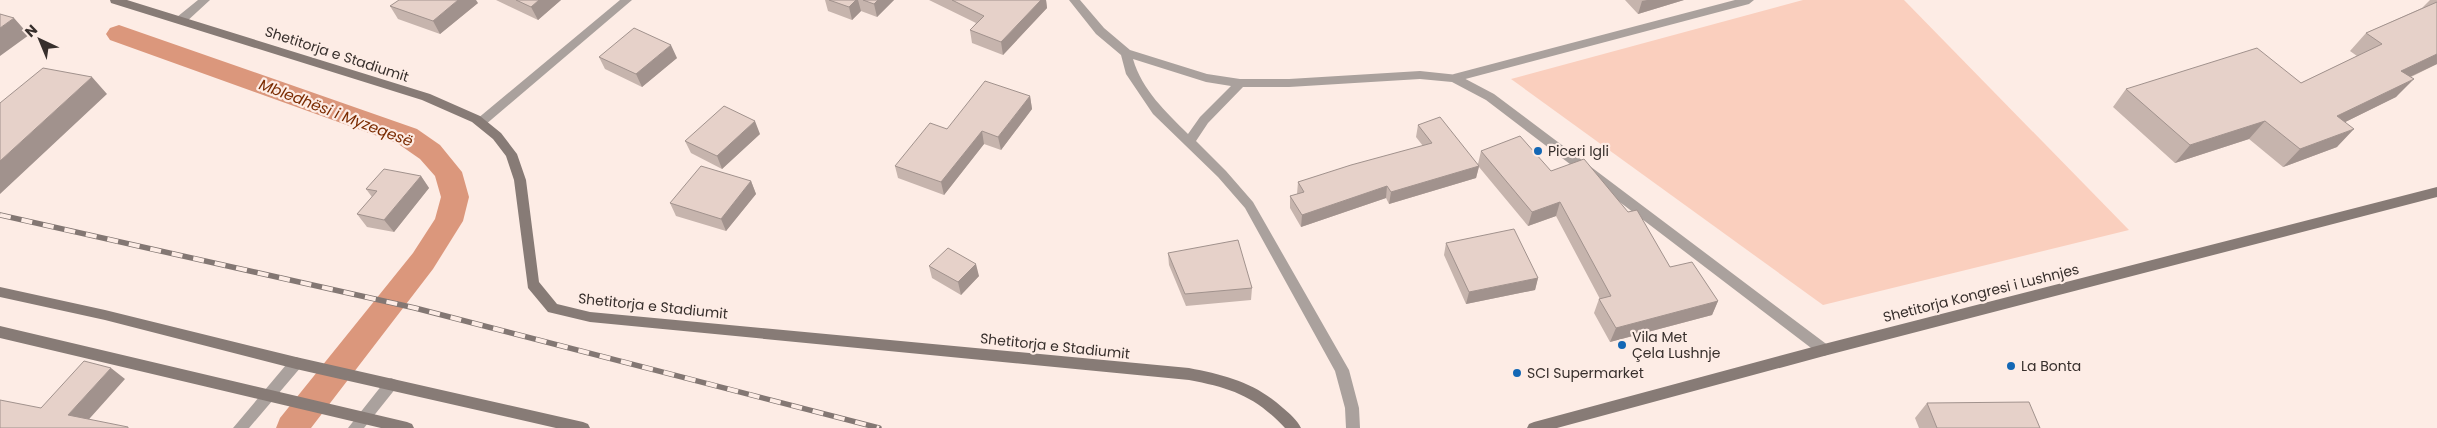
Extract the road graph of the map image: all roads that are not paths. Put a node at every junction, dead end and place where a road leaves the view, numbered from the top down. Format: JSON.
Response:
{"nodes":[{"id":1,"x":115,"y":0,"type":"edge"},
{"id":2,"x":205,"y":0,"type":"edge"},
{"id":3,"x":627,"y":0,"type":"edge"},
{"id":4,"x":1074,"y":0,"type":"edge"},
{"id":5,"x":1749,"y":0,"type":"edge"},
{"id":6,"x":181,"y":20,"type":"junction"},
{"id":7,"x":1126,"y":53,"type":"junction"},
{"id":8,"x":1454,"y":78,"type":"junction"},
{"id":9,"x":1240,"y":83,"type":"junction"},
{"id":10,"x":481,"y":122,"type":"junction"},
{"id":11,"x":1188,"y":143,"type":"junction"},
{"id":12,"x":2437,"y":192,"type":"edge"},
{"id":13,"x":0,"y":292,"type":"edge"},
{"id":14,"x":0,"y":332,"type":"edge"},
{"id":15,"x":1824,"y":350,"type":"junction"},
{"id":16,"x":296,"y":363,"type":"junction"},
{"id":17,"x":390,"y":384,"type":"junction"},
{"id":18,"x":269,"y":395,"type":"junction"},
{"id":19,"x":359,"y":423,"type":"edge"},
{"id":20,"x":240,"y":428,"type":"edge"},
{"id":21,"x":407,"y":428,"type":"edge"},
{"id":22,"x":583,"y":428,"type":"edge"},
{"id":23,"x":1294,"y":428,"type":"edge"},
{"id":24,"x":1353,"y":428,"type":"edge"},
{"id":25,"x":1534,"y":428,"type":"edge"}],
"edges":[{"from":1,"to":6,"type":"main road","name":"Shetitorja e Stadiumit"},
{"from":2,"to":6,"type":"street"},
{"from":3,"to":10,"type":"street"},
{"from":4,"to":7,"type":"street"},
{"from":5,"to":8,"type":"street"},
{"from":6,"to":10,"type":"main road","name":"Shetitorja e Stadiumit"},
{"from":7,"to":9,"type":"street"},
{"from":7,"to":11,"type":"street"},
{"from":8,"to":9,"type":"street"},
{"from":8,"to":15,"type":"street"},
{"from":9,"to":11,"type":"street"},
{"from":10,"to":23,"type":"main road","name":"Shetitorja e Stadiumit"},
{"from":11,"to":24,"type":"street"},
{"from":12,"to":15,"type":"main road","name":"Shetitorja Kongresi i Lushnjes"},
{"from":13,"to":16,"type":"main road"},
{"from":14,"to":18,"type":"main road"},
{"from":15,"to":25,"type":"main road","name":"Shetitorja Kongresi i Lushnjes"},
{"from":16,"to":17,"type":"main road"},
{"from":16,"to":18,"type":"street"},
{"from":17,"to":19,"type":"street"},
{"from":17,"to":22,"type":"main road"},
{"from":18,"to":19,"type":"main road"},
{"from":18,"to":20,"type":"street"},
{"from":19,"to":21,"type":"main road"}]}
